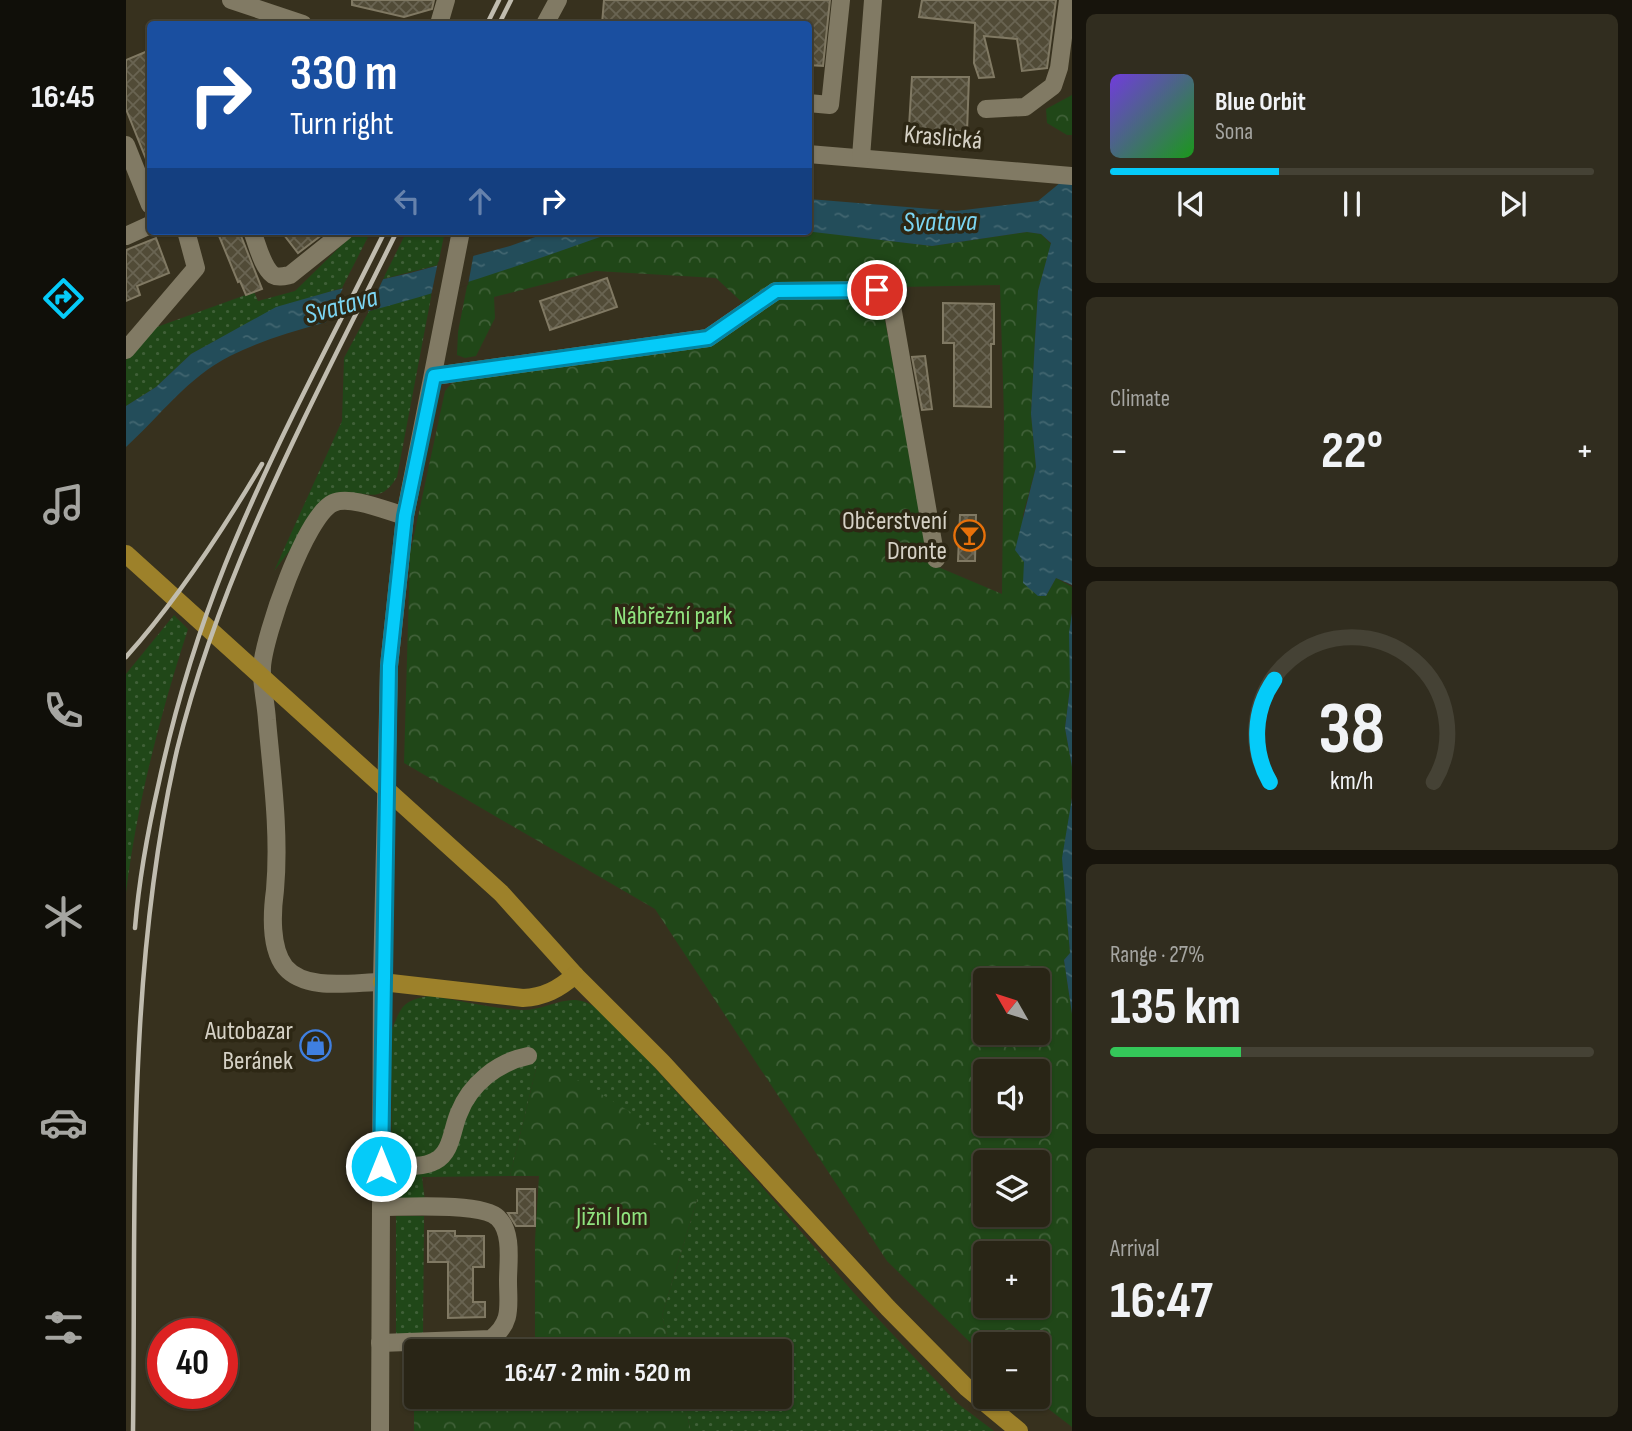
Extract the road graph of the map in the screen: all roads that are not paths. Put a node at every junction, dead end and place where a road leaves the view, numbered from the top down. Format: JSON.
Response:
{"nodes":[{"id":1,"x":231,"y":0,"type":"edge"},
{"id":2,"x":446,"y":0,"type":"edge"},
{"id":3,"x":558,"y":0,"type":"edge"},
{"id":4,"x":841,"y":0,"type":"edge"},
{"id":5,"x":873,"y":0,"type":"edge"},
{"id":6,"x":1068,"y":0,"type":"edge"},
{"id":7,"x":294,"y":21,"type":"edge"},
{"id":8,"x":440,"y":21,"type":"edge"},
{"id":9,"x":547,"y":21,"type":"edge"},
{"id":10,"x":812,"y":103,"type":"edge"},
{"id":11,"x":986,"y":109,"type":"dead end"},
{"id":12,"x":126,"y":145,"type":"edge"},
{"id":13,"x":812,"y":154,"type":"edge"},
{"id":14,"x":861,"y":157,"type":"junction"},
{"id":15,"x":1072,"y":176,"type":"edge"},
{"id":16,"x":147,"y":198,"type":"edge"},
{"id":17,"x":147,"y":226,"type":"edge"},
{"id":18,"x":187,"y":235,"type":"edge"},
{"id":19,"x":254,"y":235,"type":"edge"},
{"id":20,"x":340,"y":235,"type":"edge"},
{"id":21,"x":460,"y":235,"type":"edge"},
{"id":22,"x":126,"y":236,"type":"edge"},
{"id":23,"x":126,"y":350,"type":"edge"},
{"id":24,"x":434,"y":376,"type":"junction"},
{"id":25,"x":405,"y":516,"type":"junction"},
{"id":26,"x":126,"y":554,"type":"edge"},
{"id":27,"x":936,"y":559,"type":"dead end"},
{"id":28,"x":575,"y":975,"type":"junction"},
{"id":29,"x":382,"y":982,"type":"junction"},
{"id":30,"x":527,"y":1056,"type":"dead end"},
{"id":31,"x":381,"y":1166,"type":"junction"},
{"id":32,"x":381,"y":1207,"type":"junction"},
{"id":33,"x":380,"y":1343,"type":"junction"},
{"id":34,"x":380,"y":1431,"type":"edge"},
{"id":35,"x":1019,"y":1431,"type":"edge"}],
"edges":[{"from":1,"to":7,"type":"street"},
{"from":2,"to":8,"type":"street"},
{"from":3,"to":9,"type":"street"},
{"from":4,"to":10,"type":"street"},
{"from":5,"to":14,"type":"street"},
{"from":6,"to":11,"type":"street"},
{"from":12,"to":16,"type":"street"},
{"from":13,"to":14,"type":"street","name":"Kraslická"},
{"from":14,"to":15,"type":"street","name":"Kraslická"},
{"from":17,"to":22,"type":"street"},
{"from":18,"to":23,"type":"street"},
{"from":19,"to":20,"type":"street"},
{"from":21,"to":24,"type":"street"},
{"from":24,"to":25,"type":"street"},
{"from":24,"to":27,"type":"street"},
{"from":25,"to":29,"type":"street"},
{"from":25,"to":29,"type":"street"},
{"from":26,"to":28,"type":"main road"},
{"from":28,"to":29,"type":"main road"},
{"from":28,"to":35,"type":"main road"},
{"from":29,"to":31,"type":"street"},
{"from":30,"to":31,"type":"street"},
{"from":31,"to":32,"type":"street"},
{"from":32,"to":33,"type":"street"},
{"from":32,"to":33,"type":"street"},
{"from":33,"to":34,"type":"street"}]}
